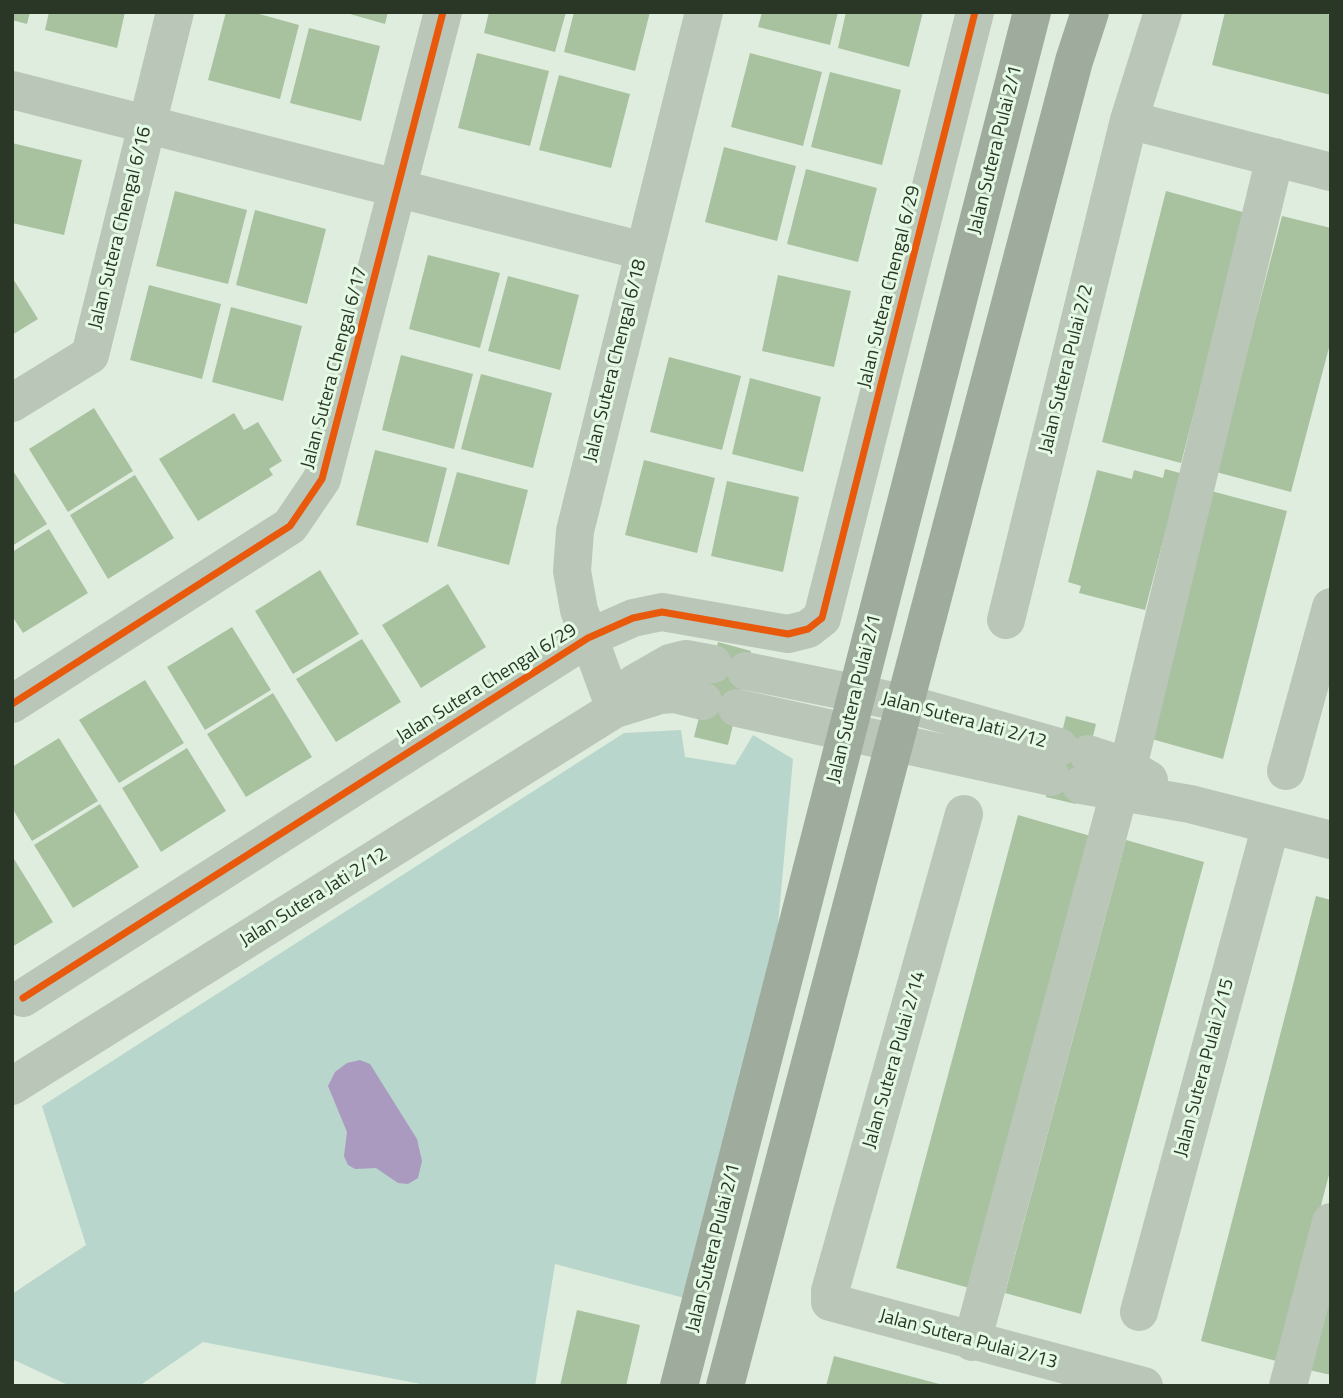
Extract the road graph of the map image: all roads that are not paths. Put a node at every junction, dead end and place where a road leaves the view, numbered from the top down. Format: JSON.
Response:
{"nodes":[{"id":1,"x":175,"y":12,"type":"edge"},
{"id":2,"x":443,"y":12,"type":"edge"},
{"id":3,"x":704,"y":12,"type":"edge"},
{"id":4,"x":975,"y":12,"type":"edge"},
{"id":5,"x":1032,"y":12,"type":"edge"},
{"id":6,"x":1090,"y":12,"type":"edge"},
{"id":7,"x":1163,"y":12,"type":"edge"},
{"id":8,"x":12,"y":90,"type":"edge"},
{"id":9,"x":1129,"y":120,"type":"junction"},
{"id":10,"x":146,"y":125,"type":"junction"},
{"id":11,"x":1275,"y":157,"type":"junction"},
{"id":12,"x":1331,"y":172,"type":"edge"},
{"id":13,"x":399,"y":191,"type":"junction"},
{"id":14,"x":643,"y":251,"type":"junction"},
{"id":15,"x":12,"y":403,"type":"edge"},
{"id":16,"x":1331,"y":607,"type":"edge"},
{"id":17,"x":1006,"y":620,"type":"dead end"},
{"id":18,"x":588,"y":638,"type":"junction"},
{"id":19,"x":857,"y":693,"type":"junction"},
{"id":20,"x":904,"y":703,"type":"junction"},
{"id":21,"x":12,"y":704,"type":"edge"},
{"id":22,"x":615,"y":709,"type":"junction"},
{"id":23,"x":847,"y":732,"type":"junction"},
{"id":24,"x":894,"y":743,"type":"junction"},
{"id":25,"x":1070,"y":766,"type":"junction"},
{"id":26,"x":1286,"y":771,"type":"dead end"},
{"id":27,"x":1123,"y":780,"type":"junction"},
{"id":28,"x":964,"y":814,"type":"dead end"},
{"id":29,"x":1271,"y":825,"type":"junction"},
{"id":30,"x":1331,"y":840,"type":"edge"},
{"id":31,"x":23,"y":998,"type":"dead end"},
{"id":32,"x":12,"y":1086,"type":"edge"},
{"id":33,"x":1331,"y":1222,"type":"edge"},
{"id":34,"x":832,"y":1305,"type":"joint"},
{"id":35,"x":1139,"y":1312,"type":"dead end"},
{"id":36,"x":972,"y":1342,"type":"junction"},
{"id":37,"x":679,"y":1386,"type":"edge"},
{"id":38,"x":725,"y":1386,"type":"edge"},
{"id":39,"x":1144,"y":1386,"type":"edge"},
{"id":40,"x":1288,"y":1386,"type":"edge"}],
"edges":[{"from":1,"to":10,"type":"street","name":"Jalan Sutera Chengal 6/16"},
{"from":2,"to":13,"type":"street","name":"Jalan Sutera Chengal 6/17"},
{"from":3,"to":14,"type":"street","name":"Jalan Sutera Chengal 6/18"},
{"from":4,"to":18,"type":"street","name":"Jalan Sutera Chengal 6/29"},
{"from":5,"to":19,"type":"main road","name":"Jalan Sutera Pulai 2/1"},
{"from":6,"to":20,"type":"main road"},
{"from":7,"to":9,"type":"street","name":"Jalan Sutera Pulai 2/2"},
{"from":8,"to":10,"type":"street"},
{"from":9,"to":11,"type":"street"},
{"from":9,"to":17,"type":"street","name":"Jalan Sutera Pulai 2/2"},
{"from":10,"to":13,"type":"street"},
{"from":10,"to":15,"type":"street","name":"Jalan Sutera Chengal 6/16"},
{"from":11,"to":12,"type":"street"},
{"from":11,"to":27,"type":"street"},
{"from":13,"to":14,"type":"street"},
{"from":13,"to":21,"type":"street","name":"Jalan Sutera Chengal 6/17"},
{"from":14,"to":18,"type":"street","name":"Jalan Sutera Chengal 6/18"},
{"from":16,"to":26,"type":"street"},
{"from":18,"to":22,"type":"street","name":"Jalan Sutera Chengal 6/18"},
{"from":18,"to":31,"type":"street","name":"Jalan Sutera Chengal 6/29"},
{"from":19,"to":20,"type":"street","name":"Jalan Sutera Jati 2/12"},
{"from":19,"to":22,"type":"street","name":"Jalan Sutera Jati 2/12"},
{"from":19,"to":23,"type":"main road","name":"Jalan Sutera Pulai 2/1"},
{"from":20,"to":24,"type":"main road"},
{"from":20,"to":25,"type":"street","name":"Jalan Sutera Jati 2/12"},
{"from":22,"to":23,"type":"street","name":"Jalan Sutera Jati 2/12"},
{"from":22,"to":32,"type":"street","name":"Jalan Sutera Jati 2/12"},
{"from":23,"to":24,"type":"street","name":"Jalan Sutera Jati 2/12"},
{"from":23,"to":37,"type":"main road","name":"Jalan Sutera Pulai 2/1"},
{"from":24,"to":25,"type":"street","name":"Jalan Sutera Jati 2/12"},
{"from":24,"to":38,"type":"main road"},
{"from":25,"to":27,"type":"street","name":"Jalan Sutera Jati 2/12"},
{"from":27,"to":29,"type":"street","name":"Jalan Sutera Jati 2/12"},
{"from":27,"to":36,"type":"street"},
{"from":28,"to":34,"type":"street","name":"Jalan Sutera Pulai 2/14"},
{"from":29,"to":30,"type":"street","name":"Jalan Sutera Jati 2/12"},
{"from":29,"to":35,"type":"street","name":"Jalan Sutera Pulai 2/15"},
{"from":33,"to":40,"type":"street"},
{"from":34,"to":36,"type":"street","name":"Jalan Sutera Pulai 2/13"},
{"from":36,"to":39,"type":"street","name":"Jalan Sutera Pulai 2/13"}]}
